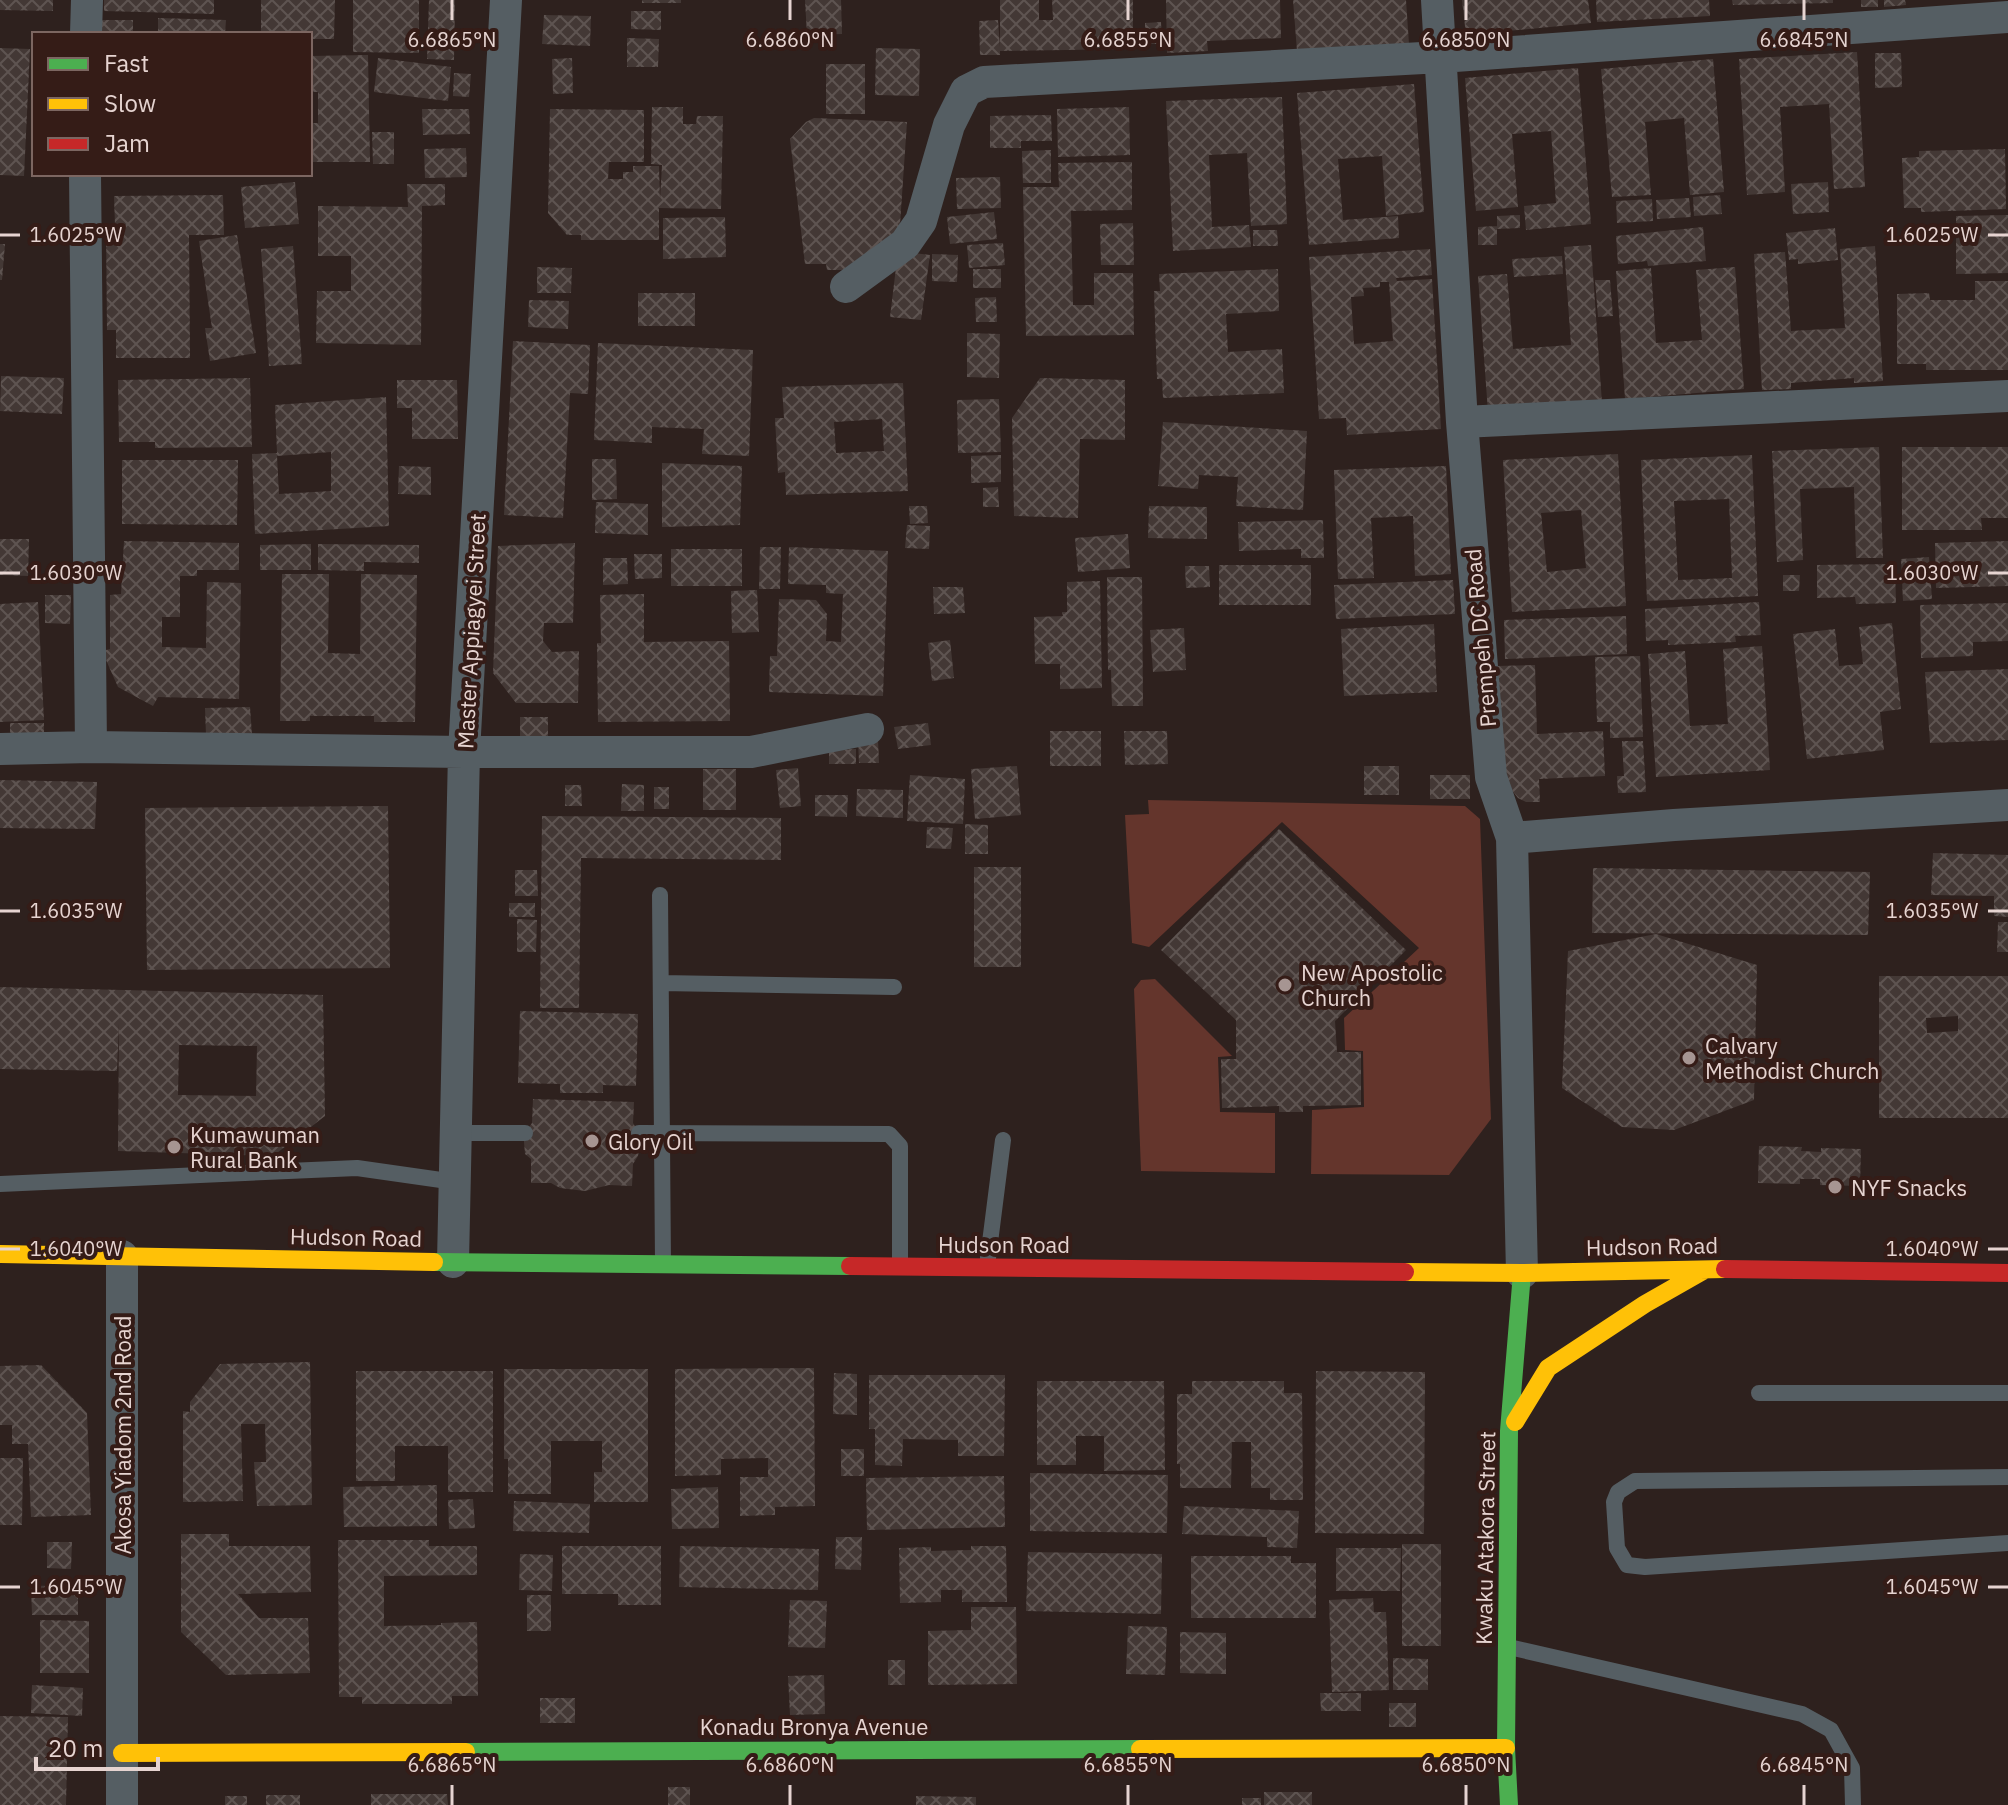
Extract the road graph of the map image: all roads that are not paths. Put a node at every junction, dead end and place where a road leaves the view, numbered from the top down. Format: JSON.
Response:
{"nodes":[{"id":1,"x":87,"y":0,"type":"edge"},
{"id":2,"x":506,"y":0,"type":"edge"},
{"id":3,"x":1437,"y":0,"type":"edge"},
{"id":4,"x":2008,"y":17,"type":"edge"},
{"id":5,"x":86,"y":32,"type":"edge"},
{"id":6,"x":1441,"y":57,"type":"junction"},
{"id":7,"x":85,"y":176,"type":"edge"},
{"id":8,"x":846,"y":287,"type":"dead end"},
{"id":9,"x":2008,"y":396,"type":"edge"},
{"id":10,"x":1462,"y":422,"type":"junction"},
{"id":11,"x":868,"y":729,"type":"dead end"},
{"id":12,"x":91,"y":747,"type":"junction"},
{"id":13,"x":0,"y":749,"type":"edge"},
{"id":14,"x":464,"y":752,"type":"junction"},
{"id":15,"x":2008,"y":805,"type":"edge"},
{"id":16,"x":1512,"y":838,"type":"junction"},
{"id":17,"x":660,"y":895,"type":"dead end"},
{"id":18,"x":661,"y":983,"type":"junction"},
{"id":19,"x":894,"y":987,"type":"dead end"},
{"id":20,"x":456,"y":1133,"type":"junction"},
{"id":21,"x":525,"y":1133,"type":"dead end"},
{"id":22,"x":639,"y":1133,"type":"dead end"},
{"id":23,"x":661,"y":1133,"type":"junction"},
{"id":24,"x":1003,"y":1140,"type":"dead end"},
{"id":25,"x":455,"y":1182,"type":"junction"},
{"id":26,"x":0,"y":1184,"type":"edge"},
{"id":27,"x":0,"y":1254,"type":"edge"},
{"id":28,"x":122,"y":1256,"type":"junction"},
{"id":29,"x":453,"y":1262,"type":"junction"},
{"id":30,"x":663,"y":1264,"type":"junction"},
{"id":31,"x":900,"y":1267,"type":"junction"},
{"id":32,"x":986,"y":1268,"type":"junction"},
{"id":33,"x":1708,"y":1269,"type":"junction"},
{"id":34,"x":1522,"y":1273,"type":"junction"},
{"id":35,"x":2008,"y":1273,"type":"edge"},
{"id":36,"x":1759,"y":1393,"type":"dead end"},
{"id":37,"x":2008,"y":1393,"type":"edge"},
{"id":38,"x":1509,"y":1431,"type":"junction"},
{"id":39,"x":2008,"y":1477,"type":"edge"},
{"id":40,"x":2008,"y":1543,"type":"edge"},
{"id":41,"x":1507,"y":1646,"type":"junction"},
{"id":42,"x":1506,"y":1748,"type":"junction"},
{"id":43,"x":122,"y":1753,"type":"junction"},
{"id":44,"x":122,"y":1805,"type":"edge"},
{"id":45,"x":1509,"y":1805,"type":"edge"},
{"id":46,"x":1853,"y":1805,"type":"edge"}],
"edges":[{"from":1,"to":5,"type":"street"},
{"from":2,"to":14,"type":"street","name":"Master Appiagyei Street"},
{"from":3,"to":6,"type":"street","name":"Prempeh DC Road"},
{"from":4,"to":6,"type":"street"},
{"from":6,"to":8,"type":"street"},
{"from":6,"to":10,"type":"street","name":"Prempeh DC Road"},
{"from":7,"to":12,"type":"street"},
{"from":9,"to":10,"type":"street"},
{"from":10,"to":16,"type":"street","name":"Prempeh DC Road"},
{"from":11,"to":14,"type":"street"},
{"from":12,"to":13,"type":"street"},
{"from":12,"to":14,"type":"street"},
{"from":14,"to":20,"type":"street","name":"Master Appiagyei Street"},
{"from":15,"to":16,"type":"street"},
{"from":16,"to":34,"type":"street","name":"Prempeh DC Road"},
{"from":17,"to":18,"type":"lane"},
{"from":18,"to":19,"type":"lane"},
{"from":18,"to":23,"type":"lane"},
{"from":20,"to":21,"type":"lane"},
{"from":20,"to":25,"type":"street","name":"Master Appiagyei Street"},
{"from":22,"to":23,"type":"lane"},
{"from":23,"to":30,"type":"lane"},
{"from":23,"to":31,"type":"lane"},
{"from":24,"to":32,"type":"lane"},
{"from":25,"to":26,"type":"lane"},
{"from":25,"to":29,"type":"street","name":"Master Appiagyei Street"},
{"from":27,"to":28,"type":"street","name":"Hudson Road"},
{"from":28,"to":29,"type":"street","name":"Hudson Road"},
{"from":28,"to":43,"type":"street","name":"Akosa Yiadom 2nd Road"},
{"from":29,"to":30,"type":"street","name":"Hudson Road"},
{"from":30,"to":31,"type":"street","name":"Hudson Road"},
{"from":31,"to":32,"type":"street","name":"Hudson Road"},
{"from":32,"to":34,"type":"street","name":"Hudson Road"},
{"from":33,"to":34,"type":"street","name":"Hudson Road"},
{"from":33,"to":35,"type":"street","name":"Hudson Road"},
{"from":33,"to":38,"type":"street"},
{"from":34,"to":38,"type":"street","name":"Kwaku Atakora Street"},
{"from":36,"to":37,"type":"lane"},
{"from":38,"to":41,"type":"street","name":"Kwaku Atakora Street"},
{"from":39,"to":40,"type":"lane"},
{"from":41,"to":42,"type":"street","name":"Kwaku Atakora Street"},
{"from":41,"to":46,"type":"lane"},
{"from":42,"to":43,"type":"street","name":"Konadu Bronya Avenue"},
{"from":42,"to":45,"type":"street","name":"Kwaku Atakora Street"},
{"from":43,"to":44,"type":"street","name":"Akosa Yiadom 2nd Road"}]}
